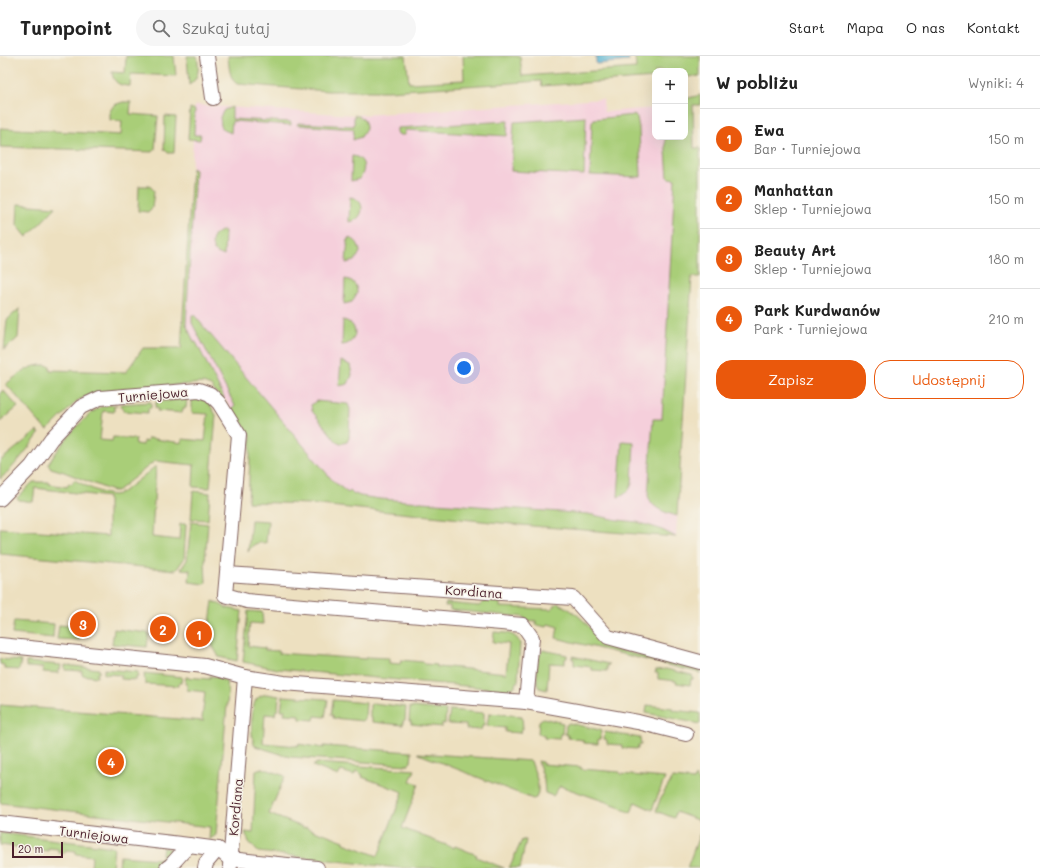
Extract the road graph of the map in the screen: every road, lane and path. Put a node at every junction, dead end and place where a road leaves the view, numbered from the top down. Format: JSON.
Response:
{"nodes":[{"id":1,"x":207,"y":56,"type":"edge"},
{"id":2,"x":213,"y":98,"type":"dead end"},
{"id":3,"x":0,"y":499,"type":"edge"},
{"id":4,"x":227,"y":574,"type":"junction"},
{"id":5,"x":0,"y":645,"type":"edge"},
{"id":6,"x":700,"y":662,"type":"edge"},
{"id":7,"x":245,"y":678,"type":"junction"},
{"id":8,"x":526,"y":702,"type":"junction"},
{"id":9,"x":686,"y":734,"type":"dead end"},
{"id":10,"x":0,"y":823,"type":"edge"},
{"id":11,"x":189,"y":845,"type":"junction"},
{"id":12,"x":218,"y":849,"type":"junction"},
{"id":13,"x":230,"y":863,"type":"edge"},
{"id":14,"x":167,"y":868,"type":"edge"},
{"id":15,"x":205,"y":868,"type":"edge"},
{"id":16,"x":317,"y":868,"type":"edge"}],
"edges":[{"from":1,"to":2,"type":"street"},
{"from":3,"to":4,"type":"street","name":"Turniejowa"},
{"from":4,"to":6,"type":"street","name":"Kordiana"},
{"from":4,"to":8,"type":"street","name":"Turniejowa"},
{"from":5,"to":7,"type":"street"},
{"from":7,"to":8,"type":"street"},
{"from":7,"to":13,"type":"street","name":"Kordiana"},
{"from":8,"to":9,"type":"street"},
{"from":10,"to":11,"type":"street","name":"Turniejowa"},
{"from":11,"to":12,"type":"street","name":"Turniejowa"},
{"from":11,"to":14,"type":"street"},
{"from":12,"to":13,"type":"street"},
{"from":12,"to":15,"type":"street"},
{"from":13,"to":16,"type":"street"}]}
